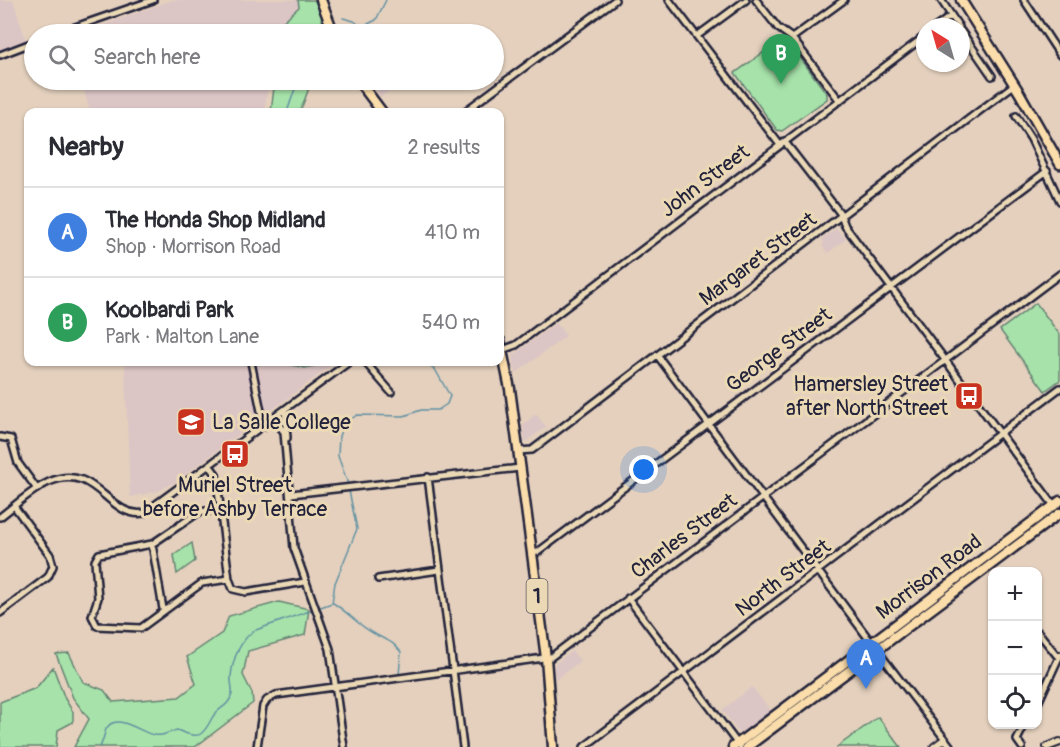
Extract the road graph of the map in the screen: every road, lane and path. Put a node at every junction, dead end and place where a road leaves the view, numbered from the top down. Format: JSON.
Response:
{"nodes":[{"id":1,"x":153,"y":0,"type":"edge"},
{"id":2,"x":321,"y":0,"type":"edge"},
{"id":3,"x":615,"y":0,"type":"edge"},
{"id":4,"x":669,"y":0,"type":"edge"},
{"id":5,"x":746,"y":0,"type":"edge"},
{"id":6,"x":756,"y":0,"type":"edge"},
{"id":7,"x":844,"y":0,"type":"edge"},
{"id":8,"x":941,"y":0,"type":"edge"},
{"id":9,"x":961,"y":0,"type":"edge"},
{"id":10,"x":1024,"y":0,"type":"edge"},
{"id":11,"x":951,"y":16,"type":"joint"},
{"id":12,"x":948,"y":18,"type":"edge"},
{"id":13,"x":84,"y":24,"type":"edge"},
{"id":14,"x":330,"y":24,"type":"edge"},
{"id":15,"x":697,"y":36,"type":"junction"},
{"id":16,"x":792,"y":38,"type":"junction"},
{"id":17,"x":916,"y":43,"type":"edge"},
{"id":18,"x":970,"y":44,"type":"edge"},
{"id":19,"x":24,"y":46,"type":"edge"},
{"id":20,"x":1059,"y":53,"type":"edge"},
{"id":21,"x":0,"y":56,"type":"edge"},
{"id":22,"x":992,"y":76,"type":"dead end"},
{"id":23,"x":504,"y":82,"type":"edge"},
{"id":24,"x":1015,"y":84,"type":"junction"},
{"id":25,"x":366,"y":90,"type":"edge"},
{"id":26,"x":494,"y":90,"type":"edge"},
{"id":27,"x":840,"y":101,"type":"junction"},
{"id":28,"x":379,"y":108,"type":"edge"},
{"id":29,"x":469,"y":108,"type":"edge"},
{"id":30,"x":1016,"y":116,"type":"dead end"},
{"id":31,"x":782,"y":144,"type":"junction"},
{"id":32,"x":1060,"y":164,"type":"edge"},
{"id":33,"x":1047,"y":171,"type":"junction"},
{"id":34,"x":1060,"y":201,"type":"edge"},
{"id":35,"x":842,"y":217,"type":"junction"},
{"id":36,"x":1060,"y":274,"type":"edge"},
{"id":37,"x":891,"y":287,"type":"junction"},
{"id":38,"x":504,"y":346,"type":"edge"},
{"id":39,"x":657,"y":355,"type":"junction"},
{"id":40,"x":945,"y":360,"type":"junction"},
{"id":41,"x":504,"y":365,"type":"edge"},
{"id":42,"x":252,"y":366,"type":"edge"},
{"id":43,"x":344,"y":366,"type":"edge"},
{"id":44,"x":368,"y":366,"type":"edge"},
{"id":45,"x":1060,"y":388,"type":"edge"},
{"id":46,"x":391,"y":392,"type":"dead end"},
{"id":47,"x":285,"y":411,"type":"junction"},
{"id":48,"x":274,"y":419,"type":"junction"},
{"id":49,"x":707,"y":425,"type":"junction"},
{"id":50,"x":264,"y":426,"type":"junction"},
{"id":51,"x":1000,"y":434,"type":"junction"},
{"id":52,"x":0,"y":437,"type":"edge"},
{"id":53,"x":287,"y":449,"type":"junction"},
{"id":54,"x":518,"y":451,"type":"junction"},
{"id":55,"x":210,"y":466,"type":"junction"},
{"id":56,"x":520,"y":468,"type":"junction"},
{"id":57,"x":428,"y":477,"type":"junction"},
{"id":58,"x":37,"y":489,"type":"junction"},
{"id":59,"x":291,"y":494,"type":"junction"},
{"id":60,"x":762,"y":498,"type":"junction"},
{"id":61,"x":14,"y":506,"type":"junction"},
{"id":62,"x":1059,"y":508,"type":"edge"},
{"id":63,"x":221,"y":509,"type":"junction"},
{"id":64,"x":0,"y":517,"type":"edge"},
{"id":65,"x":152,"y":544,"type":"junction"},
{"id":66,"x":531,"y":553,"type":"junction"},
{"id":67,"x":987,"y":567,"type":"edge"},
{"id":68,"x":439,"y":570,"type":"junction"},
{"id":69,"x":818,"y":572,"type":"junction"},
{"id":70,"x":229,"y":579,"type":"junction"},
{"id":71,"x":378,"y":579,"type":"dead end"},
{"id":72,"x":305,"y":582,"type":"junction"},
{"id":73,"x":628,"y":598,"type":"junction"},
{"id":74,"x":163,"y":609,"type":"junction"},
{"id":75,"x":0,"y":613,"type":"edge"},
{"id":76,"x":1042,"y":637,"type":"edge"},
{"id":77,"x":874,"y":646,"type":"junction"},
{"id":78,"x":1059,"y":656,"type":"edge"},
{"id":79,"x":546,"y":658,"type":"junction"},
{"id":80,"x":454,"y":672,"type":"junction"},
{"id":81,"x":684,"y":673,"type":"junction"},
{"id":82,"x":336,"y":686,"type":"junction"},
{"id":83,"x":1042,"y":694,"type":"edge"},
{"id":84,"x":1023,"y":729,"type":"edge"},
{"id":85,"x":945,"y":739,"type":"junction"},
{"id":86,"x":1060,"y":742,"type":"edge"},
{"id":87,"x":554,"y":745,"type":"edge"},
{"id":88,"x":737,"y":746,"type":"edge"},
{"id":89,"x":256,"y":747,"type":"edge"},
{"id":90,"x":344,"y":747,"type":"edge"},
{"id":91,"x":463,"y":747,"type":"edge"},
{"id":92,"x":584,"y":747,"type":"edge"},
{"id":93,"x":747,"y":747,"type":"edge"},
{"id":94,"x":934,"y":747,"type":"edge"},
{"id":95,"x":951,"y":747,"type":"edge"},
{"id":96,"x":1022,"y":747,"type":"edge"},
{"id":97,"x":1047,"y":747,"type":"edge"}],
"edges":[{"from":1,"to":13,"type":"street"},
{"from":2,"to":14,"type":"main road"},
{"from":3,"to":23,"type":"street"},
{"from":4,"to":15,"type":"street"},
{"from":5,"to":15,"type":"street"},
{"from":6,"to":16,"type":"street"},
{"from":7,"to":16,"type":"street"},
{"from":8,"to":11,"type":"street"},
{"from":9,"to":24,"type":"main road"},
{"from":10,"to":20,"type":"street"},
{"from":11,"to":12,"type":"street"},
{"from":15,"to":31,"type":"street"},
{"from":16,"to":27,"type":"street"},
{"from":17,"to":27,"type":"street","name":"John Street"},
{"from":18,"to":22,"type":"street"},
{"from":19,"to":21,"type":"street"},
{"from":24,"to":32,"type":"main road"},
{"from":24,"to":35,"type":"street","name":"Margaret Street"},
{"from":25,"to":28,"type":"main road"},
{"from":26,"to":29,"type":"street"},
{"from":27,"to":31,"type":"street","name":"John Street"},
{"from":30,"to":33,"type":"street"},
{"from":31,"to":35,"type":"street"},
{"from":31,"to":38,"type":"street","name":"John Street"},
{"from":33,"to":34,"type":"street"},
{"from":33,"to":37,"type":"street","name":"George Street"},
{"from":35,"to":37,"type":"street"},
{"from":35,"to":39,"type":"street","name":"Margaret Street"},
{"from":36,"to":40,"type":"street","name":"Charles Street"},
{"from":37,"to":40,"type":"street"},
{"from":37,"to":49,"type":"street","name":"George Street"},
{"from":39,"to":49,"type":"street"},
{"from":39,"to":54,"type":"street","name":"Margaret Street"},
{"from":40,"to":51,"type":"street"},
{"from":40,"to":60,"type":"street","name":"Charles Street"},
{"from":41,"to":54,"type":"main road","number":"1"},
{"from":42,"to":50,"type":"street"},
{"from":43,"to":47,"type":"street"},
{"from":44,"to":46,"type":"street"},
{"from":45,"to":51,"type":"street","name":"North Street"},
{"from":47,"to":48,"type":"street"},
{"from":47,"to":53,"type":"street"},
{"from":48,"to":50,"type":"street"},
{"from":48,"to":53,"type":"street"},
{"from":49,"to":60,"type":"street"},
{"from":49,"to":66,"type":"street","name":"George Street"},
{"from":50,"to":55,"type":"street"},
{"from":51,"to":62,"type":"street"},
{"from":51,"to":69,"type":"street","name":"North Street"},
{"from":52,"to":58,"type":"street"},
{"from":53,"to":59,"type":"street"},
{"from":54,"to":56,"type":"main road","number":"1"},
{"from":55,"to":58,"type":"street"},
{"from":55,"to":63,"type":"street"},
{"from":56,"to":57,"type":"street"},
{"from":56,"to":66,"type":"main road","number":"1"},
{"from":57,"to":59,"type":"street"},
{"from":57,"to":68,"type":"street"},
{"from":58,"to":61,"type":"street"},
{"from":59,"to":72,"type":"street"},
{"from":60,"to":69,"type":"street"},
{"from":60,"to":73,"type":"street","name":"Charles Street"},
{"from":61,"to":64,"type":"street"},
{"from":61,"to":75,"type":"street"},
{"from":62,"to":67,"type":"main road","name":"Morrison Road"},
{"from":63,"to":65,"type":"street"},
{"from":63,"to":70,"type":"street"},
{"from":65,"to":74,"type":"street"},
{"from":65,"to":74,"type":"street"},
{"from":66,"to":79,"type":"main road","number":"1"},
{"from":67,"to":77,"type":"main road","name":"Morrison Road"},
{"from":67,"to":77,"type":"main road","name":"Morrison Road"},
{"from":68,"to":71,"type":"street"},
{"from":68,"to":80,"type":"street"},
{"from":69,"to":77,"type":"street"},
{"from":69,"to":81,"type":"street","name":"North Street"},
{"from":70,"to":72,"type":"street"},
{"from":70,"to":74,"type":"street"},
{"from":72,"to":82,"type":"street"},
{"from":73,"to":79,"type":"street","name":"Charles Street"},
{"from":73,"to":81,"type":"street"},
{"from":76,"to":78,"type":"street"},
{"from":77,"to":85,"type":"street"},
{"from":77,"to":88,"type":"main road","name":"Morrison Road"},
{"from":77,"to":93,"type":"main road","name":"Morrison Road"},
{"from":78,"to":83,"type":"street"},
{"from":79,"to":80,"type":"street","name":"Charles Street"},
{"from":79,"to":87,"type":"main road","number":"1"},
{"from":80,"to":82,"type":"street","name":"Charles Street"},
{"from":80,"to":91,"type":"street"},
{"from":81,"to":88,"type":"street"},
{"from":81,"to":92,"type":"street","name":"North Street"},
{"from":82,"to":89,"type":"street","name":"Charles Street"},
{"from":82,"to":90,"type":"street"},
{"from":84,"to":96,"type":"street"},
{"from":85,"to":94,"type":"street"},
{"from":85,"to":95,"type":"street"},
{"from":86,"to":97,"type":"street"}]}
